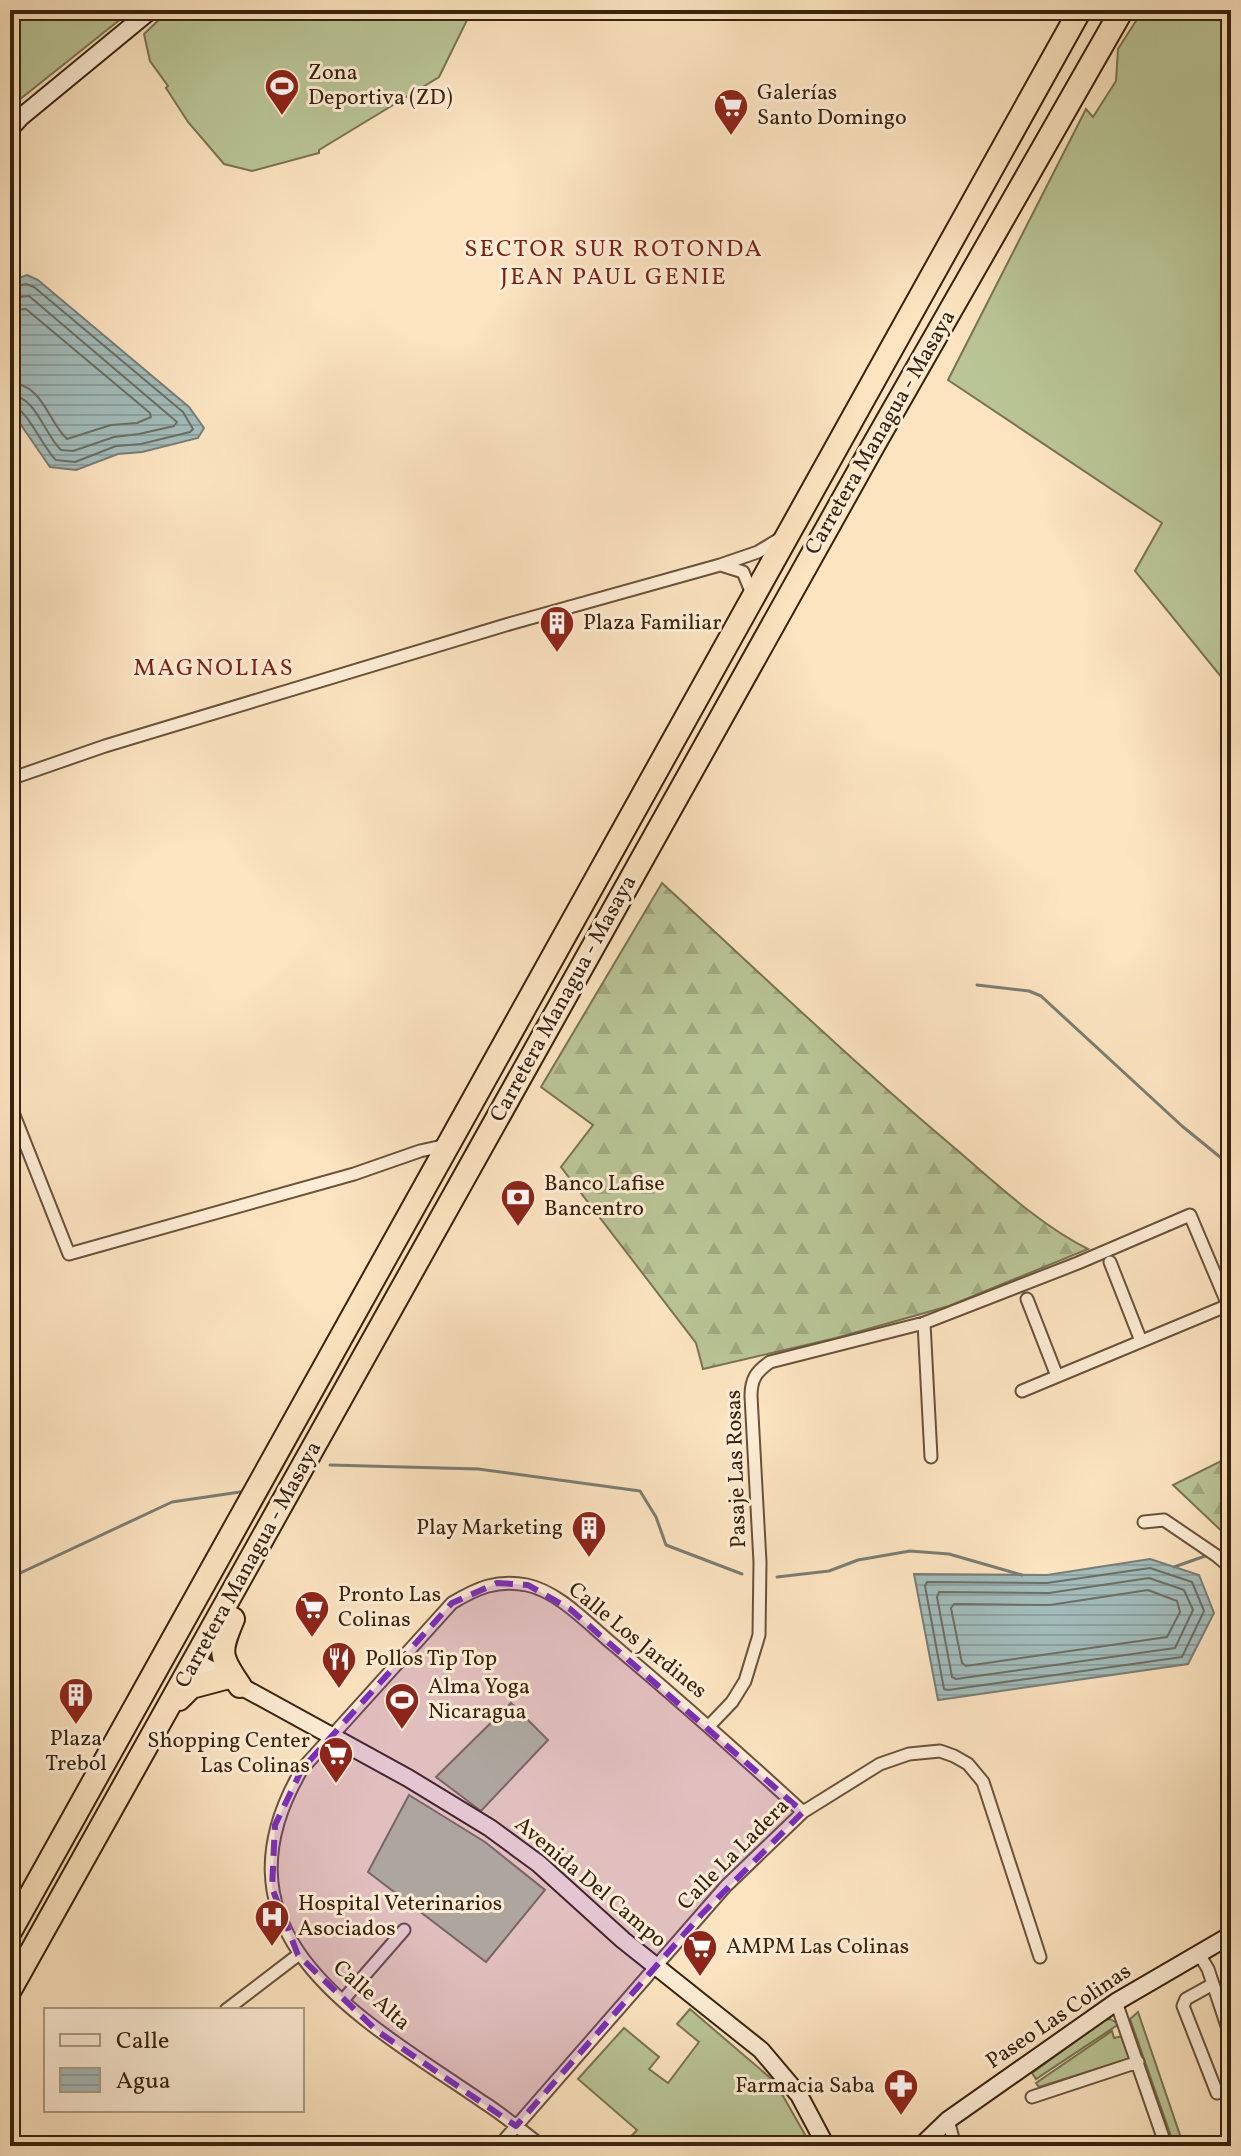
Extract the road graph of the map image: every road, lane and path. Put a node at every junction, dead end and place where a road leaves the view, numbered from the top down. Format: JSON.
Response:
{"nodes":[{"id":1,"x":151,"y":10,"type":"edge"},
{"id":2,"x":1080,"y":10,"type":"edge"},
{"id":3,"x":1122,"y":10,"type":"edge"},
{"id":4,"x":10,"y":129,"type":"edge"},
{"id":5,"x":791,"y":530,"type":"junction"},
{"id":6,"x":720,"y":565,"type":"junction"},
{"id":7,"x":753,"y":596,"type":"junction"},
{"id":8,"x":10,"y":779,"type":"edge"},
{"id":9,"x":10,"y":1105,"type":"edge"},
{"id":10,"x":447,"y":1144,"type":"junction"},
{"id":11,"x":1110,"y":1262,"type":"dead end"},
{"id":12,"x":1027,"y":1299,"type":"dead end"},
{"id":13,"x":1230,"y":1304,"type":"edge"},
{"id":14,"x":924,"y":1323,"type":"junction"},
{"id":15,"x":1141,"y":1341,"type":"junction"},
{"id":16,"x":1057,"y":1376,"type":"junction"},
{"id":17,"x":1022,"y":1391,"type":"dead end"},
{"id":18,"x":931,"y":1457,"type":"dead end"},
{"id":19,"x":1144,"y":1522,"type":"dead end"},
{"id":20,"x":234,"y":1530,"type":"junction"},
{"id":21,"x":1231,"y":1568,"type":"edge"},
{"id":22,"x":244,"y":1574,"type":"junction"},
{"id":23,"x":195,"y":1661,"type":"junction"},
{"id":24,"x":232,"y":1682,"type":"junction"},
{"id":25,"x":169,"y":1708,"type":"junction"},
{"id":26,"x":709,"y":1726,"type":"junction"},
{"id":27,"x":332,"y":1736,"type":"junction"},
{"id":28,"x":110,"y":1752,"type":"junction"},
{"id":29,"x":803,"y":1812,"type":"junction"},
{"id":30,"x":404,"y":1930,"type":"dead end"},
{"id":31,"x":10,"y":1932,"type":"edge"},
{"id":32,"x":1231,"y":1935,"type":"edge"},
{"id":33,"x":1199,"y":1954,"type":"junction"},
{"id":34,"x":298,"y":1955,"type":"junction"},
{"id":35,"x":1040,"y":1957,"type":"dead end"},
{"id":36,"x":656,"y":1967,"type":"junction"},
{"id":37,"x":1213,"y":1984,"type":"junction"},
{"id":38,"x":10,"y":1990,"type":"edge"},
{"id":39,"x":343,"y":2000,"type":"junction"},
{"id":40,"x":1116,"y":2002,"type":"junction"},
{"id":41,"x":229,"y":2008,"type":"edge"},
{"id":42,"x":1231,"y":2038,"type":"edge"},
{"id":43,"x":1138,"y":2062,"type":"junction"},
{"id":44,"x":1231,"y":2090,"type":"edge"},
{"id":45,"x":1032,"y":2097,"type":"dead end"},
{"id":46,"x":948,"y":2120,"type":"junction"},
{"id":47,"x":516,"y":2126,"type":"junction"},
{"id":48,"x":499,"y":2146,"type":"edge"},
{"id":49,"x":542,"y":2146,"type":"edge"},
{"id":50,"x":826,"y":2146,"type":"edge"},
{"id":51,"x":921,"y":2146,"type":"edge"},
{"id":52,"x":955,"y":2146,"type":"edge"},
{"id":53,"x":1166,"y":2146,"type":"edge"}],
"edges":[{"from":1,"to":4,"type":"street"},
{"from":2,"to":5,"type":"highway","name":"Carretera Managua - Masaya"},
{"from":3,"to":22,"type":"highway","name":"Carretera Managua - Masaya"},
{"from":5,"to":6,"type":"street"},
{"from":5,"to":7,"type":"highway","name":"Carretera Managua - Masaya"},
{"from":6,"to":7,"type":"street"},
{"from":6,"to":8,"type":"street"},
{"from":7,"to":10,"type":"highway","name":"Carretera Managua - Masaya"},
{"from":9,"to":10,"type":"street"},
{"from":10,"to":20,"type":"highway","name":"Carretera Managua - Masaya"},
{"from":11,"to":15,"type":"street"},
{"from":12,"to":16,"type":"street"},
{"from":13,"to":14,"type":"street"},
{"from":13,"to":15,"type":"street"},
{"from":14,"to":18,"type":"street"},
{"from":14,"to":26,"type":"street","name":"Pasaje Las Rosas"},
{"from":15,"to":16,"type":"street"},
{"from":16,"to":17,"type":"street"},
{"from":19,"to":21,"type":"street"},
{"from":20,"to":23,"type":"highway"},
{"from":20,"to":28,"type":"highway","name":"Carretera Managua - Masaya"},
{"from":22,"to":23,"type":"highway","name":"Carretera Managua - Masaya"},
{"from":22,"to":24,"type":"highway"},
{"from":23,"to":24,"type":"street","name":"Avenida Del Campo"},
{"from":23,"to":25,"type":"highway","name":"Carretera Managua - Masaya"},
{"from":23,"to":28,"type":"highway"},
{"from":24,"to":25,"type":"highway"},
{"from":24,"to":27,"type":"street","name":"Avenida Del Campo"},
{"from":25,"to":38,"type":"highway","name":"Carretera Managua - Masaya"},
{"from":26,"to":27,"type":"street","name":"Calle Los Jardines"},
{"from":26,"to":29,"type":"street","name":"Calle Los Jardines"},
{"from":27,"to":34,"type":"street","name":"Calle Alta"},
{"from":27,"to":36,"type":"street","name":"Avenida Del Campo"},
{"from":28,"to":31,"type":"highway","name":"Carretera Managua - Masaya"},
{"from":29,"to":35,"type":"street","name":"Calle La Ladera"},
{"from":29,"to":36,"type":"street","name":"Calle La Ladera"},
{"from":30,"to":39,"type":"street"},
{"from":32,"to":33,"type":"street","name":"Paseo Las Colinas"},
{"from":33,"to":37,"type":"street"},
{"from":33,"to":40,"type":"street","name":"Paseo Las Colinas"},
{"from":34,"to":39,"type":"street","name":"Calle Alta"},
{"from":34,"to":41,"type":"street"},
{"from":36,"to":47,"type":"street","name":"Calle La Ladera"},
{"from":36,"to":50,"type":"street","name":"Avenida Del Campo"},
{"from":37,"to":42,"type":"street"},
{"from":37,"to":44,"type":"street"},
{"from":39,"to":47,"type":"street","name":"Calle Alta"},
{"from":40,"to":43,"type":"street"},
{"from":40,"to":46,"type":"street","name":"Paseo Las Colinas"},
{"from":43,"to":45,"type":"street"},
{"from":43,"to":53,"type":"street"},
{"from":46,"to":51,"type":"street","name":"Paseo Las Colinas"},
{"from":46,"to":52,"type":"street"},
{"from":47,"to":48,"type":"street","name":"Calle La Ladera"},
{"from":47,"to":49,"type":"street","name":"Calle Alta"}]}
